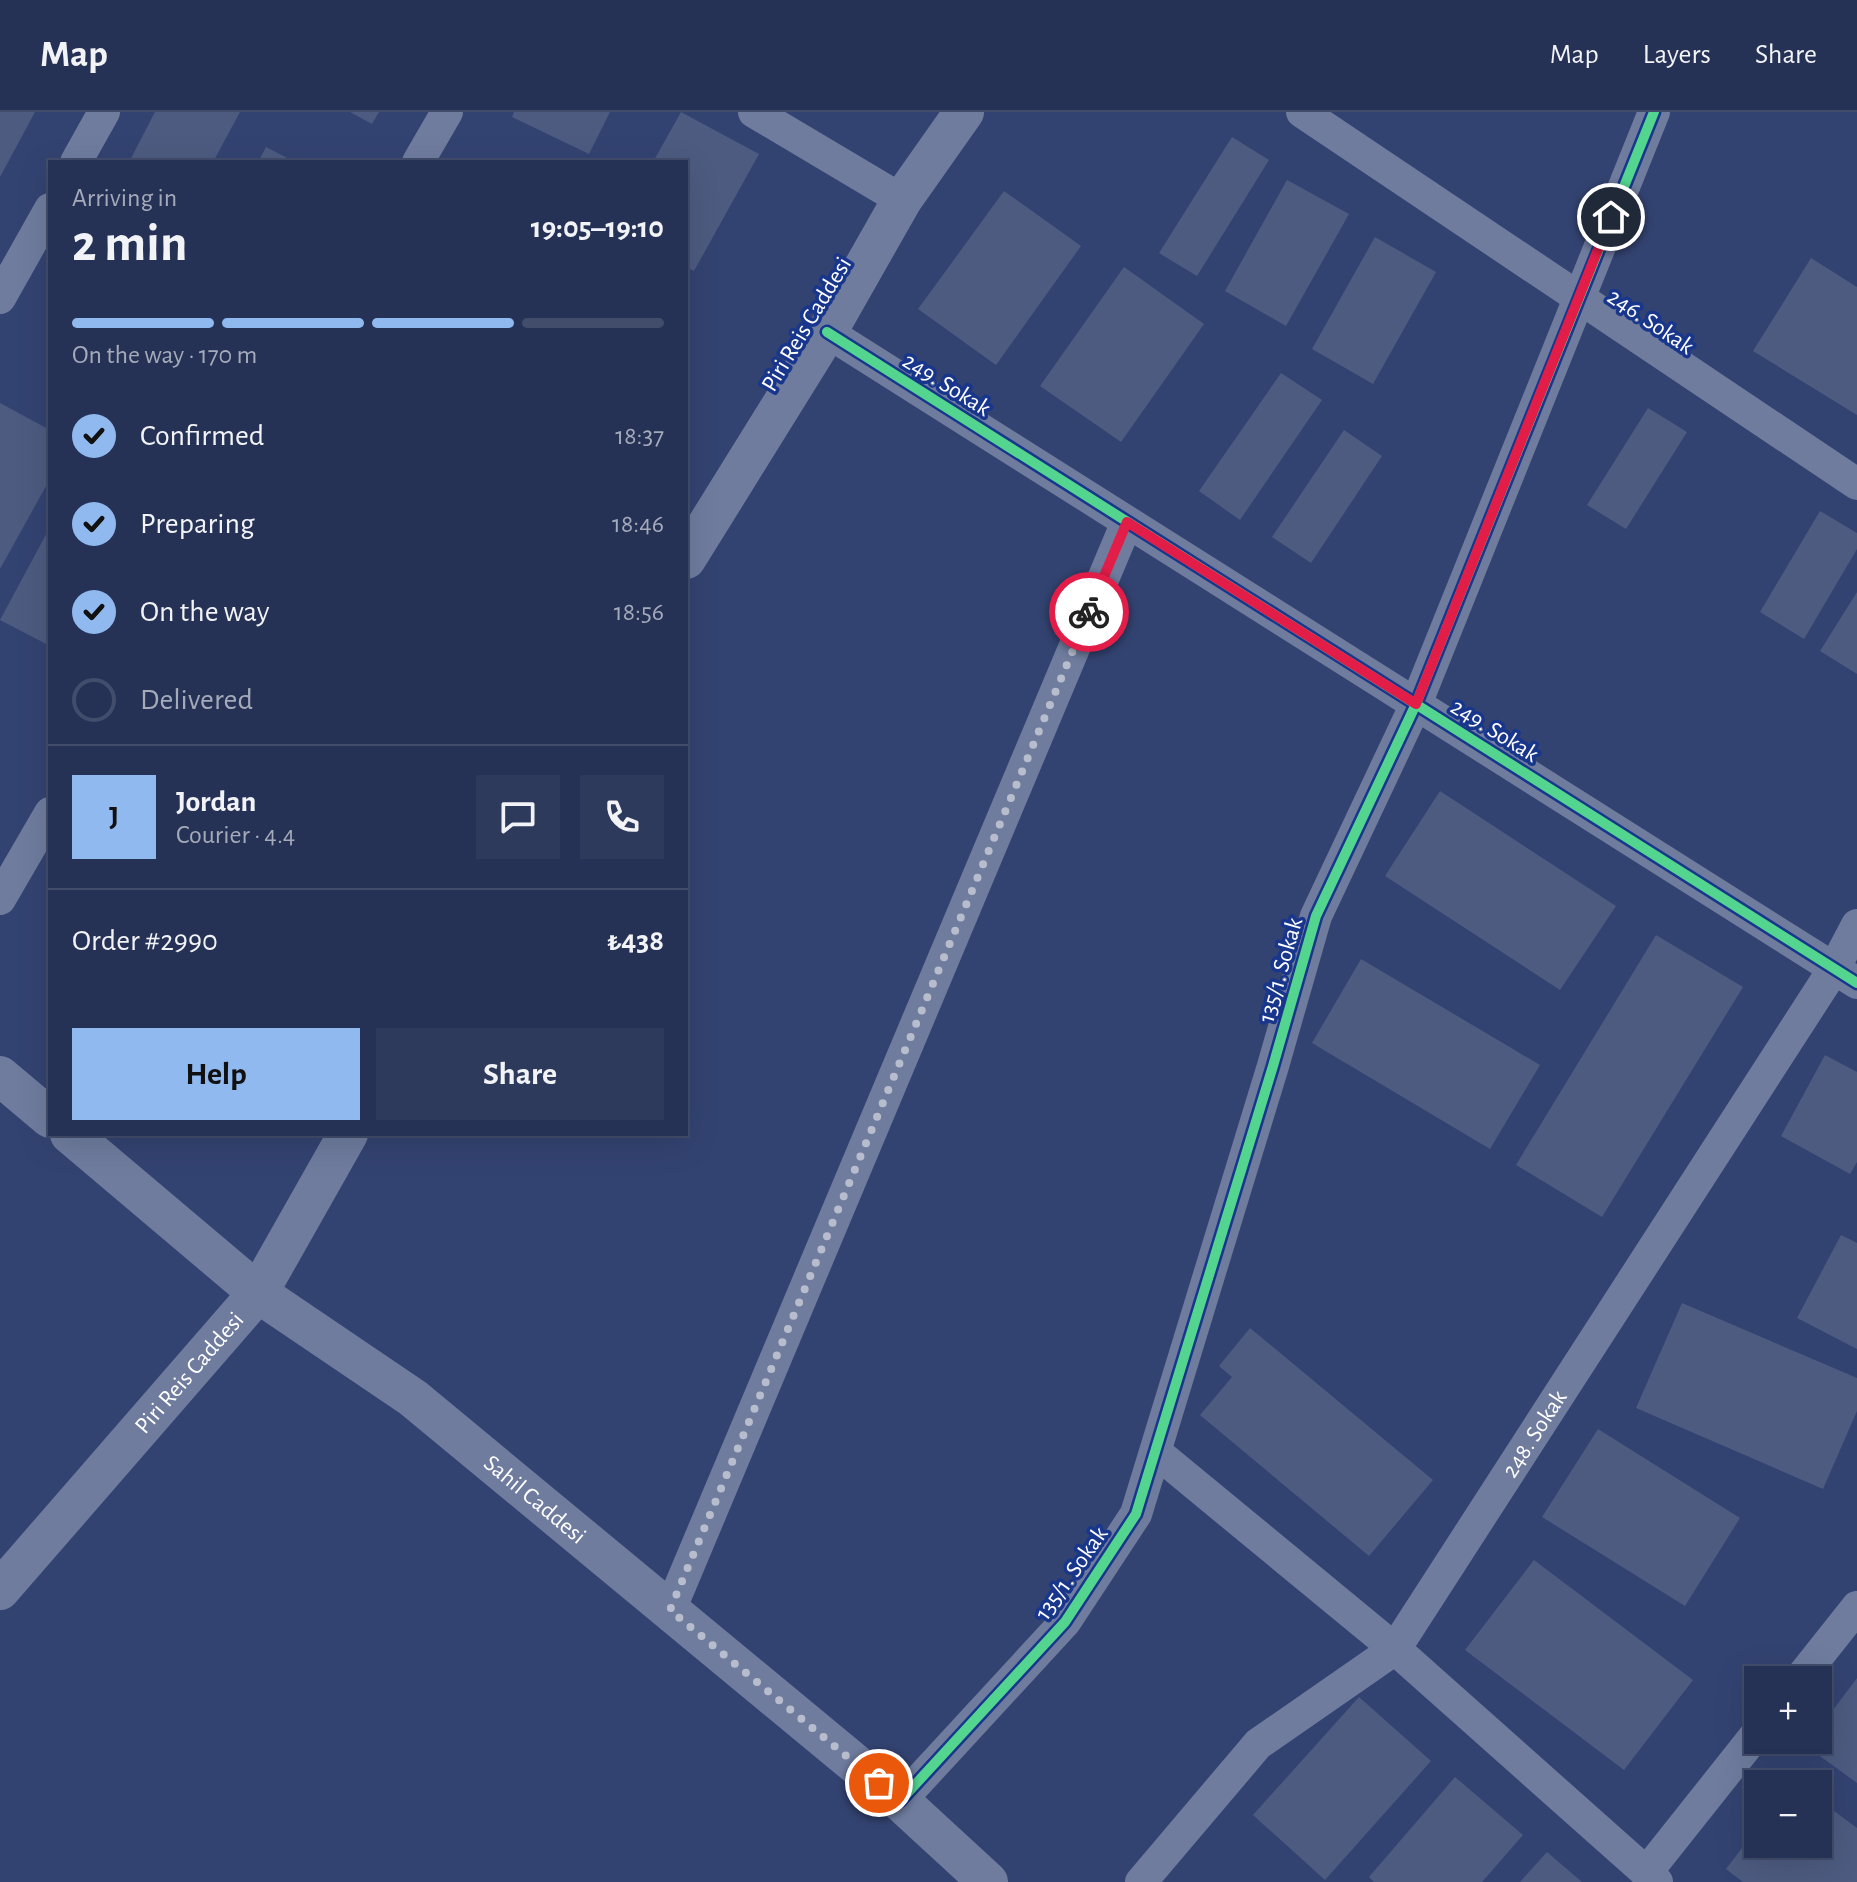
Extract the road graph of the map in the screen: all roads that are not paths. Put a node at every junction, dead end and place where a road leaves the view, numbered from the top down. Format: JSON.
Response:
{"nodes":[{"id":1,"x":104,"y":112,"type":"edge"},
{"id":2,"x":447,"y":112,"type":"edge"},
{"id":3,"x":754,"y":112,"type":"edge"},
{"id":4,"x":964,"y":112,"type":"edge"},
{"id":5,"x":1302,"y":112,"type":"edge"},
{"id":6,"x":1654,"y":112,"type":"edge"},
{"id":7,"x":77,"y":160,"type":"edge"},
{"id":8,"x":419,"y":160,"type":"edge"},
{"id":9,"x":902,"y":200,"type":"junction"},
{"id":10,"x":48,"y":213,"type":"edge"},
{"id":11,"x":1578,"y":296,"type":"junction"},
{"id":12,"x":0,"y":298,"type":"edge"},
{"id":13,"x":827,"y":332,"type":"junction"},
{"id":14,"x":1857,"y":484,"type":"edge"},
{"id":15,"x":1127,"y":522,"type":"junction"},
{"id":16,"x":688,"y":556,"type":"edge"},
{"id":17,"x":1416,"y":704,"type":"junction"},
{"id":18,"x":48,"y":816,"type":"edge"},
{"id":19,"x":0,"y":899,"type":"edge"},
{"id":20,"x":1857,"y":925,"type":"edge"},
{"id":21,"x":1846,"y":975,"type":"edge"},
{"id":22,"x":0,"y":1076,"type":"edge"},
{"id":23,"x":48,"y":1116,"type":"edge"},
{"id":24,"x":72,"y":1136,"type":"edge"},
{"id":25,"x":347,"y":1136,"type":"edge"},
{"id":26,"x":258,"y":1293,"type":"junction"},
{"id":27,"x":1156,"y":1452,"type":"junction"},
{"id":28,"x":0,"y":1590,"type":"edge"},
{"id":29,"x":1857,"y":1607,"type":"edge"},
{"id":30,"x":670,"y":1610,"type":"junction"},
{"id":31,"x":1395,"y":1649,"type":"junction"},
{"id":32,"x":1810,"y":1666,"type":"edge"},
{"id":33,"x":1744,"y":1751,"type":"edge"},
{"id":34,"x":900,"y":1801,"type":"junction"},
{"id":35,"x":1652,"y":1878,"type":"edge"},
{"id":36,"x":988,"y":1882,"type":"edge"},
{"id":37,"x":1141,"y":1882,"type":"edge"}],
"edges":[{"from":1,"to":7,"type":"street"},
{"from":2,"to":8,"type":"street"},
{"from":3,"to":9,"type":"street"},
{"from":4,"to":9,"type":"street","name":"Piri Reis Caddesi"},
{"from":5,"to":11,"type":"street","name":"246. Sokak"},
{"from":6,"to":11,"type":"street","name":"135/1. Sokak"},
{"from":9,"to":13,"type":"street","name":"Piri Reis Caddesi"},
{"from":10,"to":12,"type":"street"},
{"from":11,"to":14,"type":"street","name":"246. Sokak"},
{"from":11,"to":17,"type":"street","name":"135/1. Sokak"},
{"from":13,"to":15,"type":"street","name":"249. Sokak"},
{"from":13,"to":16,"type":"street","name":"Piri Reis Caddesi"},
{"from":15,"to":17,"type":"street","name":"249. Sokak"},
{"from":15,"to":30,"type":"street"},
{"from":17,"to":21,"type":"street","name":"249. Sokak"},
{"from":17,"to":27,"type":"street","name":"135/1. Sokak"},
{"from":18,"to":19,"type":"street"},
{"from":20,"to":21,"type":"street","name":"248. Sokak"},
{"from":21,"to":31,"type":"street","name":"248. Sokak"},
{"from":22,"to":23,"type":"street"},
{"from":24,"to":26,"type":"street","name":"Sahil Caddesi"},
{"from":25,"to":26,"type":"street","name":"Piri Reis Caddesi"},
{"from":26,"to":28,"type":"street","name":"Piri Reis Caddesi"},
{"from":26,"to":30,"type":"street","name":"Sahil Caddesi"},
{"from":27,"to":31,"type":"street"},
{"from":27,"to":34,"type":"street","name":"135/1. Sokak"},
{"from":29,"to":32,"type":"street"},
{"from":30,"to":34,"type":"street","name":"Sahil Caddesi"},
{"from":31,"to":35,"type":"street"},
{"from":31,"to":37,"type":"street","name":"248. Sokak"},
{"from":33,"to":35,"type":"street"},
{"from":34,"to":36,"type":"street","name":"Sahil Caddesi"}]}
